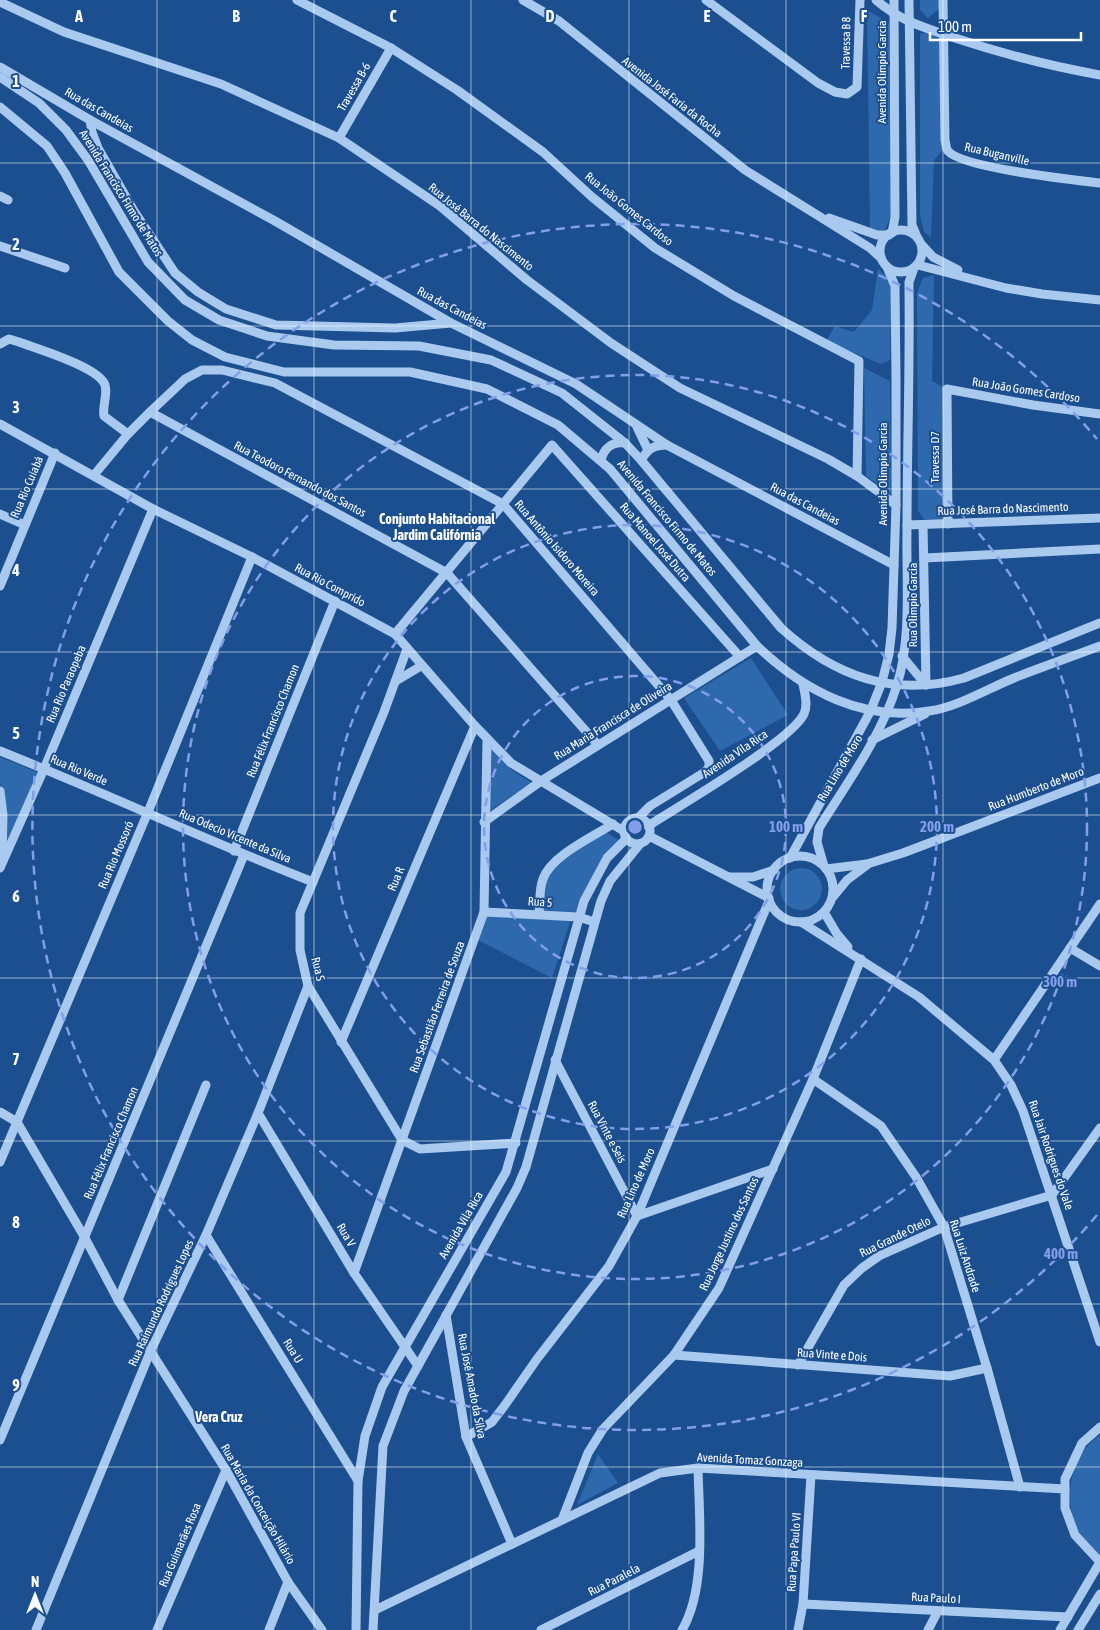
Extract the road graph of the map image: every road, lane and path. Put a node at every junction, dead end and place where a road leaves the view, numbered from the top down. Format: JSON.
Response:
{"nodes":[{"id":1,"x":297,"y":0,"type":"edge"},
{"id":2,"x":523,"y":0,"type":"edge"},
{"id":3,"x":706,"y":0,"type":"edge"},
{"id":4,"x":860,"y":0,"type":"edge"},
{"id":5,"x":876,"y":0,"type":"edge"},
{"id":6,"x":894,"y":0,"type":"edge"},
{"id":7,"x":909,"y":0,"type":"edge"},
{"id":8,"x":943,"y":0,"type":"edge"},
{"id":9,"x":0,"y":2,"type":"edge"},
{"id":10,"x":894,"y":16,"type":"junction"},
{"id":11,"x":909,"y":23,"type":"junction"},
{"id":12,"x":943,"y":34,"type":"junction"},
{"id":13,"x":391,"y":48,"type":"junction"},
{"id":14,"x":0,"y":67,"type":"edge"},
{"id":15,"x":1100,"y":75,"type":"edge"},
{"id":16,"x":0,"y":77,"type":"edge"},
{"id":17,"x":0,"y":107,"type":"edge"},
{"id":18,"x":90,"y":120,"type":"junction"},
{"id":19,"x":339,"y":138,"type":"junction"},
{"id":20,"x":1100,"y":182,"type":"edge"},
{"id":21,"x":808,"y":210,"type":"junction"},
{"id":22,"x":890,"y":234,"type":"junction"},
{"id":23,"x":919,"y":240,"type":"junction"},
{"id":24,"x":0,"y":246,"type":"edge"},
{"id":25,"x":881,"y":258,"type":"junction"},
{"id":26,"x":916,"y":266,"type":"junction"},
{"id":27,"x":887,"y":267,"type":"junction"},
{"id":28,"x":65,"y":268,"type":"dead end"},
{"id":29,"x":978,"y":280,"type":"junction"},
{"id":30,"x":1100,"y":300,"type":"edge"},
{"id":31,"x":451,"y":323,"type":"junction"},
{"id":32,"x":0,"y":344,"type":"edge"},
{"id":33,"x":947,"y":390,"type":"joint"},
{"id":34,"x":150,"y":412,"type":"junction"},
{"id":35,"x":1100,"y":414,"type":"edge"},
{"id":36,"x":0,"y":424,"type":"edge"},
{"id":37,"x":637,"y":427,"type":"junction"},
{"id":38,"x":128,"y":434,"type":"junction"},
{"id":39,"x":624,"y":443,"type":"junction"},
{"id":40,"x":667,"y":445,"type":"junction"},
{"id":41,"x":648,"y":450,"type":"junction"},
{"id":42,"x":55,"y":453,"type":"junction"},
{"id":43,"x":641,"y":460,"type":"junction"},
{"id":44,"x":601,"y":461,"type":"junction"},
{"id":45,"x":94,"y":475,"type":"junction"},
{"id":46,"x":857,"y":476,"type":"junction"},
{"id":47,"x":503,"y":504,"type":"junction"},
{"id":48,"x":896,"y":505,"type":"junction"},
{"id":49,"x":153,"y":509,"type":"junction"},
{"id":50,"x":0,"y":514,"type":"edge"},
{"id":51,"x":1100,"y":518,"type":"edge"},
{"id":52,"x":907,"y":524,"type":"junction"},
{"id":53,"x":923,"y":524,"type":"junction"},
{"id":54,"x":948,"y":524,"type":"junction"},
{"id":55,"x":25,"y":525,"type":"junction"},
{"id":56,"x":1100,"y":549,"type":"edge"},
{"id":57,"x":252,"y":557,"type":"junction"},
{"id":58,"x":925,"y":558,"type":"junction"},
{"id":59,"x":894,"y":565,"type":"junction"},
{"id":60,"x":447,"y":573,"type":"junction"},
{"id":61,"x":0,"y":586,"type":"edge"},
{"id":62,"x":335,"y":602,"type":"junction"},
{"id":63,"x":1100,"y":623,"type":"edge"},
{"id":64,"x":395,"y":634,"type":"junction"},
{"id":65,"x":758,"y":646,"type":"junction"},
{"id":66,"x":1100,"y":646,"type":"edge"},
{"id":67,"x":407,"y":649,"type":"junction"},
{"id":68,"x":902,"y":656,"type":"junction"},
{"id":69,"x":740,"y":657,"type":"junction"},
{"id":70,"x":421,"y":666,"type":"junction"},
{"id":71,"x":396,"y":681,"type":"junction"},
{"id":72,"x":882,"y":682,"type":"junction"},
{"id":73,"x":803,"y":684,"type":"junction"},
{"id":74,"x":898,"y":684,"type":"junction"},
{"id":75,"x":926,"y":685,"type":"junction"},
{"id":76,"x":671,"y":700,"type":"junction"},
{"id":77,"x":930,"y":711,"type":"junction"},
{"id":78,"x":870,"y":712,"type":"junction"},
{"id":79,"x":887,"y":714,"type":"junction"},
{"id":80,"x":475,"y":726,"type":"junction"},
{"id":81,"x":486,"y":738,"type":"junction"},
{"id":82,"x":871,"y":741,"type":"junction"},
{"id":83,"x":598,"y":745,"type":"junction"},
{"id":84,"x":0,"y":751,"type":"edge"},
{"id":85,"x":44,"y":769,"type":"junction"},
{"id":86,"x":1100,"y":778,"type":"edge"},
{"id":87,"x":541,"y":781,"type":"junction"},
{"id":88,"x":0,"y":790,"type":"edge"},
{"id":89,"x":148,"y":812,"type":"junction"},
{"id":90,"x":638,"y":818,"type":"junction"},
{"id":91,"x":484,"y":822,"type":"junction"},
{"id":92,"x":611,"y":822,"type":"junction"},
{"id":93,"x":648,"y":826,"type":"junction"},
{"id":94,"x":624,"y":827,"type":"junction"},
{"id":95,"x":649,"y":836,"type":"junction"},
{"id":96,"x":626,"y":839,"type":"junction"},
{"id":97,"x":640,"y":844,"type":"junction"},
{"id":98,"x":234,"y":851,"type":"junction"},
{"id":99,"x":244,"y":855,"type":"junction"},
{"id":100,"x":790,"y":858,"type":"junction"},
{"id":101,"x":867,"y":864,"type":"junction"},
{"id":102,"x":1,"y":866,"type":"edge"},
{"id":103,"x":825,"y":868,"type":"junction"},
{"id":104,"x":774,"y":870,"type":"junction"},
{"id":105,"x":726,"y":877,"type":"junction"},
{"id":106,"x":313,"y":882,"type":"junction"},
{"id":107,"x":832,"y":898,"type":"junction"},
{"id":108,"x":769,"y":900,"type":"junction"},
{"id":109,"x":1100,"y":904,"type":"edge"},
{"id":110,"x":484,"y":912,"type":"junction"},
{"id":111,"x":824,"y":912,"type":"junction"},
{"id":112,"x":539,"y":914,"type":"junction"},
{"id":113,"x":579,"y":917,"type":"junction"},
{"id":114,"x":594,"y":922,"type":"junction"},
{"id":115,"x":800,"y":922,"type":"junction"},
{"id":116,"x":1070,"y":948,"type":"junction"},
{"id":117,"x":858,"y":957,"type":"junction"},
{"id":118,"x":1100,"y":966,"type":"edge"},
{"id":119,"x":308,"y":986,"type":"junction"},
{"id":120,"x":341,"y":1042,"type":"junction"},
{"id":121,"x":555,"y":1060,"type":"junction"},
{"id":122,"x":994,"y":1060,"type":"junction"},
{"id":123,"x":813,"y":1079,"type":"junction"},
{"id":124,"x":206,"y":1085,"type":"dead end"},
{"id":125,"x":0,"y":1112,"type":"edge"},
{"id":126,"x":258,"y":1113,"type":"junction"},
{"id":127,"x":17,"y":1122,"type":"junction"},
{"id":128,"x":1100,"y":1128,"type":"edge"},
{"id":129,"x":402,"y":1140,"type":"junction"},
{"id":130,"x":516,"y":1143,"type":"junction"},
{"id":131,"x":0,"y":1162,"type":"edge"},
{"id":132,"x":773,"y":1169,"type":"junction"},
{"id":133,"x":1052,"y":1195,"type":"junction"},
{"id":134,"x":637,"y":1216,"type":"junction"},
{"id":135,"x":944,"y":1227,"type":"junction"},
{"id":136,"x":206,"y":1235,"type":"junction"},
{"id":137,"x":85,"y":1238,"type":"junction"},
{"id":138,"x":354,"y":1273,"type":"junction"},
{"id":139,"x":118,"y":1300,"type":"junction"},
{"id":140,"x":446,"y":1315,"type":"junction"},
{"id":141,"x":1100,"y":1342,"type":"edge"},
{"id":142,"x":405,"y":1347,"type":"junction"},
{"id":143,"x":151,"y":1350,"type":"junction"},
{"id":144,"x":674,"y":1355,"type":"junction"},
{"id":145,"x":798,"y":1365,"type":"junction"},
{"id":146,"x":418,"y":1366,"type":"junction"},
{"id":147,"x":988,"y":1368,"type":"junction"},
{"id":148,"x":1100,"y":1427,"type":"edge"},
{"id":149,"x":466,"y":1436,"type":"junction"},
{"id":150,"x":0,"y":1440,"type":"edge"},
{"id":151,"x":698,"y":1468,"type":"junction"},
{"id":152,"x":226,"y":1470,"type":"junction"},
{"id":153,"x":811,"y":1475,"type":"junction"},
{"id":154,"x":358,"y":1481,"type":"junction"},
{"id":155,"x":1020,"y":1488,"type":"junction"},
{"id":156,"x":1065,"y":1489,"type":"junction"},
{"id":157,"x":562,"y":1520,"type":"junction"},
{"id":158,"x":512,"y":1544,"type":"junction"},
{"id":159,"x":699,"y":1551,"type":"junction"},
{"id":160,"x":1100,"y":1562,"type":"edge"},
{"id":161,"x":288,"y":1582,"type":"junction"},
{"id":162,"x":1100,"y":1594,"type":"edge"},
{"id":163,"x":803,"y":1604,"type":"junction"},
{"id":164,"x":375,"y":1610,"type":"junction"},
{"id":165,"x":938,"y":1611,"type":"junction"},
{"id":166,"x":1068,"y":1616,"type":"junction"},
{"id":167,"x":556,"y":1626,"type":"edge"},
{"id":168,"x":1080,"y":1629,"type":"edge"},
{"id":169,"x":36,"y":1630,"type":"edge"},
{"id":170,"x":157,"y":1630,"type":"edge"},
{"id":171,"x":269,"y":1630,"type":"edge"},
{"id":172,"x":322,"y":1630,"type":"edge"},
{"id":173,"x":356,"y":1630,"type":"edge"},
{"id":174,"x":372,"y":1630,"type":"edge"},
{"id":175,"x":541,"y":1630,"type":"edge"},
{"id":176,"x":682,"y":1630,"type":"edge"},
{"id":177,"x":798,"y":1630,"type":"edge"},
{"id":178,"x":928,"y":1630,"type":"edge"},
{"id":179,"x":1060,"y":1630,"type":"edge"}],
"edges":[{"from":1,"to":13,"type":"street","name":"Rua João Gomes Cardoso"},
{"from":2,"to":21,"type":"street","name":"Avenida José Faria da Rocha"},
{"from":3,"to":4,"type":"street","name":"Travessa B 8"},
{"from":5,"to":10,"type":"street"},
{"from":6,"to":10,"type":"street","name":"Avenida Olímpio Garcia"},
{"from":7,"to":11,"type":"street"},
{"from":8,"to":12,"type":"street"},
{"from":9,"to":19,"type":"street","name":"Rua José Barra do Nascimento"},
{"from":10,"to":11,"type":"street"},
{"from":10,"to":22,"type":"street","name":"Avenida Olímpio Garcia"},
{"from":11,"to":12,"type":"street"},
{"from":11,"to":23,"type":"street"},
{"from":12,"to":15,"type":"street"},
{"from":12,"to":20,"type":"street","name":"Rua Buganville"},
{"from":13,"to":19,"type":"street","name":"Travessa B-6"},
{"from":13,"to":46,"type":"street","name":"Rua João Gomes Cardoso"},
{"from":14,"to":18,"type":"street","name":"Rua das Candeias"},
{"from":16,"to":39,"type":"street","name":"Avenida Francisco Firmo de Matos"},
{"from":17,"to":44,"type":"street","name":"Avenida Francisco Firmo de Matos"},
{"from":18,"to":31,"type":"street","name":"Rua das Candeias"},
{"from":18,"to":31,"type":"street"},
{"from":19,"to":46,"type":"street","name":"Rua José Barra do Nascimento"},
{"from":21,"to":22,"type":"street","name":"Avenida José Faria da Rocha"},
{"from":21,"to":25,"type":"street","name":"Avenida José Faria da Rocha"},
{"from":22,"to":23,"type":"street"},
{"from":22,"to":25,"type":"street"},
{"from":23,"to":26,"type":"street"},
{"from":23,"to":29,"type":"street"},
{"from":24,"to":28,"type":"street"},
{"from":25,"to":27,"type":"street"},
{"from":26,"to":27,"type":"street"},
{"from":26,"to":29,"type":"street"},
{"from":26,"to":52,"type":"street","name":"Avenida Olímpio Garcia"},
{"from":27,"to":48,"type":"street","name":"Avenida Olímpio Garcia"},
{"from":29,"to":30,"type":"street"},
{"from":31,"to":37,"type":"street","name":"Rua das Candeias"},
{"from":32,"to":38,"type":"street"},
{"from":33,"to":35,"type":"street","name":"Rua João Gomes Cardoso"},
{"from":33,"to":54,"type":"street","name":"Travessa D7"},
{"from":34,"to":38,"type":"street","name":"Rua Antônio Isidoro Moreira"},
{"from":34,"to":47,"type":"street","name":"Rua Antônio Isidoro Moreira"},
{"from":34,"to":60,"type":"street","name":"Rua Teodoro Fernando dos Santos"},
{"from":36,"to":42,"type":"street","name":"Rua Rio Comprido"},
{"from":37,"to":40,"type":"street","name":"Rua das Candeias"},
{"from":37,"to":41,"type":"street"},
{"from":38,"to":45,"type":"street","name":"Rua Antônio Isidoro Moreira"},
{"from":39,"to":43,"type":"street","name":"Avenida Francisco Firmo de Matos"},
{"from":39,"to":44,"type":"street"},
{"from":40,"to":41,"type":"street"},
{"from":40,"to":59,"type":"street","name":"Rua das Candeias"},
{"from":41,"to":43,"type":"street"},
{"from":42,"to":45,"type":"street","name":"Rua Rio Comprido"},
{"from":42,"to":55,"type":"street","name":"Rua Rio Cuiabá"},
{"from":43,"to":72,"type":"street","name":"Avenida Francisco Firmo de Matos"},
{"from":44,"to":65,"type":"street","name":"Avenida Francisco Firmo de Matos"},
{"from":45,"to":49,"type":"street","name":"Rua Rio Comprido"},
{"from":46,"to":48,"type":"street","name":"Rua José Barra do Nascimento"},
{"from":47,"to":60,"type":"street"},
{"from":47,"to":69,"type":"street","name":"Rua Manoel José Dutra"},
{"from":47,"to":76,"type":"street","name":"Rua Antônio Isidoro Moreira"},
{"from":48,"to":59,"type":"street","name":"Avenida Olímpio Garcia"},
{"from":49,"to":57,"type":"street","name":"Rua Rio Comprido"},
{"from":49,"to":85,"type":"street","name":"Rua Rio Paraopeba"},
{"from":50,"to":55,"type":"street"},
{"from":51,"to":54,"type":"street","name":"Rua José Barra do Nascimento"},
{"from":52,"to":53,"type":"street","name":"Rua José Barra do Nascimento"},
{"from":52,"to":68,"type":"street","name":"Avenida Olímpio Garcia"},
{"from":53,"to":54,"type":"street","name":"Rua José Barra do Nascimento"},
{"from":53,"to":58,"type":"street","name":"Rua Olimpio Garcia"},
{"from":55,"to":61,"type":"street","name":"Rua Rio Cuiabá"},
{"from":56,"to":58,"type":"street"},
{"from":57,"to":62,"type":"street","name":"Rua Rio Comprido"},
{"from":57,"to":89,"type":"street","name":"Rua Rio Mossoró"},
{"from":58,"to":75,"type":"street","name":"Rua Olimpio Garcia"},
{"from":59,"to":72,"type":"street","name":"Avenida Olímpio Garcia"},
{"from":60,"to":64,"type":"street"},
{"from":60,"to":83,"type":"street","name":"Rua Teodoro Fernando dos Santos"},
{"from":62,"to":64,"type":"street","name":"Rua Rio Comprido"},
{"from":62,"to":98,"type":"street","name":"Rua Félix Francisco Chamon"},
{"from":63,"to":75,"type":"street","name":"Avenida Francisco Firmo de Matos"},
{"from":64,"to":67,"type":"street","name":"Rua Rio Comprido"},
{"from":65,"to":69,"type":"street","name":"Rua Maria Francisca de Oliveira"},
{"from":65,"to":73,"type":"street","name":"Avenida Francisco Firmo de Matos"},
{"from":66,"to":77,"type":"street","name":"Avenida Francisco Firmo de Matos"},
{"from":67,"to":70,"type":"street","name":"Rua Rio Comprido"},
{"from":67,"to":71,"type":"street","name":"Rua S"},
{"from":68,"to":74,"type":"street","name":"Avenida Olímpio Garcia"},
{"from":68,"to":75,"type":"street"},
{"from":69,"to":76,"type":"street","name":"Rua Maria Francisca de Oliveira"},
{"from":70,"to":71,"type":"street"},
{"from":70,"to":80,"type":"street","name":"Rua Rio Comprido"},
{"from":71,"to":106,"type":"street","name":"Rua S"},
{"from":72,"to":74,"type":"street","name":"Avenida Francisco Firmo de Matos"},
{"from":72,"to":78,"type":"street","name":"Rua Lino de Moro"},
{"from":73,"to":78,"type":"street","name":"Avenida Francisco Firmo de Matos"},
{"from":73,"to":93,"type":"street","name":"Avenida Vila Rica"},
{"from":74,"to":75,"type":"street","name":"Avenida Francisco Firmo de Matos"},
{"from":74,"to":79,"type":"street","name":"Rua Lino de Moro"},
{"from":76,"to":83,"type":"street","name":"Rua Maria Francisca de Oliveira"},
{"from":76,"to":90,"type":"street","name":"Rua Antônio Isidoro Moreira"},
{"from":77,"to":79,"type":"street","name":"Avenida Francisco Firmo de Matos"},
{"from":77,"to":82,"type":"street"},
{"from":78,"to":79,"type":"street","name":"Avenida Francisco Firmo de Matos"},
{"from":78,"to":100,"type":"street","name":"Rua Lino de Moro"},
{"from":79,"to":82,"type":"street","name":"Rua Lino de Moro"},
{"from":80,"to":81,"type":"street","name":"Rua Rio Comprido"},
{"from":80,"to":120,"type":"street","name":"Rua R"},
{"from":81,"to":87,"type":"street","name":"Rua Rio Comprido"},
{"from":81,"to":91,"type":"street","name":"Rua Sebastião Ferreira de Souza"},
{"from":82,"to":103,"type":"street","name":"Rua Lino de Moro"},
{"from":83,"to":87,"type":"street","name":"Rua Maria Francisca de Oliveira"},
{"from":84,"to":85,"type":"street","name":"Rua Rio Verde"},
{"from":85,"to":89,"type":"street","name":"Rua Rio Verde"},
{"from":85,"to":102,"type":"street","name":"Rua Rio Paraopeba"},
{"from":86,"to":101,"type":"street","name":"Rua Humberto de Moro"},
{"from":87,"to":91,"type":"street","name":"Rua Maria Francisca de Oliveira"},
{"from":87,"to":92,"type":"street","name":"Rua Rio Comprido"},
{"from":88,"to":102,"type":"street"},
{"from":89,"to":98,"type":"street","name":"Rua Odecio Vicente da Silva"},
{"from":89,"to":127,"type":"street","name":"Rua Rio Mossoró"},
{"from":90,"to":93,"type":"street"},
{"from":90,"to":94,"type":"street"},
{"from":91,"to":110,"type":"street","name":"Rua Sebastião Ferreira de Souza"},
{"from":92,"to":94,"type":"street","name":"Rua Rio Comprido"},
{"from":92,"to":112,"type":"street"},
{"from":93,"to":95,"type":"street"},
{"from":94,"to":96,"type":"street"},
{"from":95,"to":97,"type":"street"},
{"from":95,"to":105,"type":"street"},
{"from":96,"to":97,"type":"street"},
{"from":96,"to":113,"type":"street","name":"Avenida Vila Rica"},
{"from":97,"to":114,"type":"street"},
{"from":98,"to":99,"type":"street","name":"Rua Odecio Vicente da Silva"},
{"from":99,"to":106,"type":"street","name":"Rua Odecio Vicente da Silva"},
{"from":99,"to":137,"type":"street","name":"Rua Félix Francisco Chamon"},
{"from":100,"to":103,"type":"street"},
{"from":100,"to":104,"type":"street"},
{"from":101,"to":103,"type":"street","name":"Rua Humberto de Moro"},
{"from":101,"to":107,"type":"street","name":"Rua Humberto de Moro"},
{"from":103,"to":107,"type":"street"},
{"from":104,"to":105,"type":"street"},
{"from":104,"to":108,"type":"street"},
{"from":105,"to":108,"type":"street"},
{"from":106,"to":119,"type":"street","name":"Rua S"},
{"from":107,"to":111,"type":"street"},
{"from":108,"to":115,"type":"street"},
{"from":108,"to":134,"type":"street","name":"Rua Lino de Moro"},
{"from":109,"to":116,"type":"street"},
{"from":110,"to":112,"type":"street","name":"Rua 5"},
{"from":110,"to":129,"type":"street","name":"Rua Sebastião Ferreira de Souza"},
{"from":111,"to":115,"type":"street"},
{"from":111,"to":117,"type":"street","name":"Rua Jair Rodrigues do Vale"},
{"from":112,"to":113,"type":"street","name":"Rua 5"},
{"from":113,"to":114,"type":"street","name":"Rua 5"},
{"from":113,"to":130,"type":"street","name":"Avenida Vila Rica"},
{"from":114,"to":121,"type":"street"},
{"from":115,"to":117,"type":"street","name":"Rua Jair Rodrigues do Vale"},
{"from":116,"to":118,"type":"street"},
{"from":116,"to":122,"type":"street"},
{"from":117,"to":122,"type":"street","name":"Rua Jair Rodrigues do Vale"},
{"from":117,"to":123,"type":"street","name":"Rua Jorge Justino dos Santos"},
{"from":119,"to":120,"type":"street","name":"Rua S"},
{"from":119,"to":126,"type":"street","name":"Rua Raimundo Rodrigues Lopes"},
{"from":120,"to":129,"type":"street","name":"Rua S"},
{"from":121,"to":134,"type":"street","name":"Rua Vinte e Seis"},
{"from":121,"to":140,"type":"street"},
{"from":122,"to":133,"type":"street","name":"Rua Jair Rodrigues do Vale"},
{"from":123,"to":132,"type":"street","name":"Rua Jorge Justino dos Santos"},
{"from":123,"to":135,"type":"street","name":"Rua Luiz Andrade"},
{"from":124,"to":139,"type":"street"},
{"from":125,"to":127,"type":"street","name":"Rua Maria da Conceição Hilário"},
{"from":126,"to":136,"type":"street","name":"Rua Raimundo Rodrigues Lopes"},
{"from":126,"to":138,"type":"street","name":"Rua V"},
{"from":127,"to":131,"type":"street","name":"Rua Rio Mossoró"},
{"from":127,"to":137,"type":"street","name":"Rua Maria da Conceição Hilário"},
{"from":128,"to":133,"type":"street"},
{"from":129,"to":130,"type":"street"},
{"from":129,"to":138,"type":"street","name":"Rua Sebastião Ferreira de Souza"},
{"from":130,"to":142,"type":"street","name":"Avenida Vila Rica"},
{"from":132,"to":134,"type":"street"},
{"from":132,"to":144,"type":"street","name":"Rua Jorge Justino dos Santos"},
{"from":133,"to":135,"type":"street","name":"Rua Grande Otelo"},
{"from":133,"to":141,"type":"street","name":"Rua Jair Rodrigues do Vale"},
{"from":134,"to":149,"type":"street","name":"Rua Lino de Moro"},
{"from":135,"to":145,"type":"street","name":"Rua Grande Otelo"},
{"from":135,"to":147,"type":"street","name":"Rua Luiz Andrade"},
{"from":136,"to":143,"type":"street","name":"Rua Raimundo Rodrigues Lopes"},
{"from":136,"to":154,"type":"street","name":"Rua U"},
{"from":137,"to":139,"type":"street","name":"Rua Maria da Conceição Hilário"},
{"from":137,"to":150,"type":"street","name":"Rua Félix Francisco Chamon"},
{"from":138,"to":142,"type":"street","name":"Rua V"},
{"from":139,"to":143,"type":"street","name":"Rua Maria da Conceição Hilário"},
{"from":140,"to":146,"type":"street"},
{"from":140,"to":149,"type":"street","name":"Rua José Amado da Silva"},
{"from":142,"to":146,"type":"street","name":"Rua V"},
{"from":142,"to":154,"type":"street","name":"Avenida Vila Rica"},
{"from":143,"to":152,"type":"street","name":"Rua Maria da Conceição Hilário"},
{"from":143,"to":169,"type":"street","name":"Rua Raimundo Rodrigues Lopes"},
{"from":144,"to":145,"type":"street","name":"Rua Vinte e Dois"},
{"from":144,"to":157,"type":"street","name":"Rua Jorge Justino dos Santos"},
{"from":145,"to":147,"type":"street","name":"Rua Vinte e Dois"},
{"from":146,"to":164,"type":"street"},
{"from":147,"to":155,"type":"street","name":"Rua Luiz Andrade"},
{"from":148,"to":156,"type":"street"},
{"from":149,"to":158,"type":"street","name":"Rua José Amado da Silva"},
{"from":151,"to":153,"type":"street","name":"Avenida Tomaz Gonzaga"},
{"from":151,"to":157,"type":"street","name":"Avenida Tomaz Gonzaga"},
{"from":151,"to":159,"type":"street"},
{"from":152,"to":161,"type":"street","name":"Rua Maria da Conceição Hilário"},
{"from":152,"to":170,"type":"street","name":"Rua Guimarães Rosa"},
{"from":153,"to":155,"type":"street","name":"Avenida Tomaz Gonzaga"},
{"from":153,"to":163,"type":"street","name":"Rua Papa Paulo VI"},
{"from":154,"to":173,"type":"street","name":"Avenida Vila Rica"},
{"from":155,"to":156,"type":"street","name":"Avenida Tomaz Gonzaga"},
{"from":156,"to":160,"type":"street"},
{"from":157,"to":158,"type":"street","name":"Avenida Tomaz Gonzaga"},
{"from":158,"to":164,"type":"street","name":"Avenida Tomaz Gonzaga"},
{"from":159,"to":167,"type":"street","name":"Rua Paralela"},
{"from":159,"to":176,"type":"street"},
{"from":160,"to":166,"type":"street"},
{"from":161,"to":171,"type":"street"},
{"from":161,"to":172,"type":"street","name":"Rua Maria da Conceição Hilário"},
{"from":162,"to":168,"type":"street"},
{"from":163,"to":165,"type":"street","name":"Rua Paulo I"},
{"from":163,"to":177,"type":"street","name":"Rua Papa Paulo VI"},
{"from":164,"to":174,"type":"street"},
{"from":165,"to":166,"type":"street","name":"Rua Paulo I"},
{"from":165,"to":178,"type":"street"},
{"from":166,"to":179,"type":"street"},
{"from":167,"to":175,"type":"street","name":"Rua Paralela"}]}
